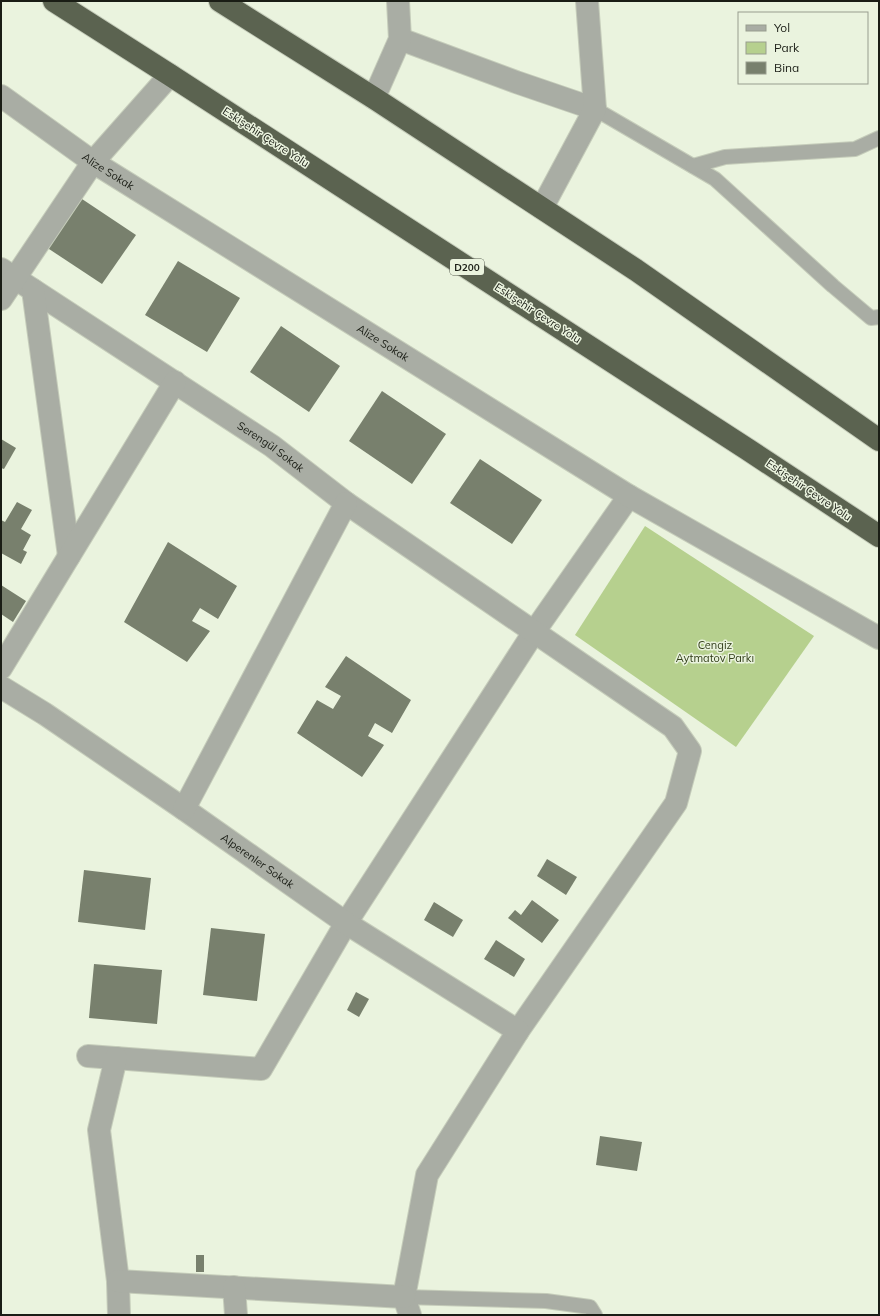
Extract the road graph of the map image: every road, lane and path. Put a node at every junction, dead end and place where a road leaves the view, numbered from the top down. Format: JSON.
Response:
{"nodes":[{"id":1,"x":54,"y":1,"type":"edge"},
{"id":2,"x":220,"y":1,"type":"edge"},
{"id":3,"x":398,"y":1,"type":"edge"},
{"id":4,"x":587,"y":1,"type":"edge"},
{"id":5,"x":400,"y":39,"type":"junction"},
{"id":6,"x":170,"y":75,"type":"junction"},
{"id":7,"x":1,"y":96,"type":"edge"},
{"id":8,"x":374,"y":98,"type":"junction"},
{"id":9,"x":595,"y":108,"type":"junction"},
{"id":10,"x":879,"y":138,"type":"edge"},
{"id":11,"x":93,"y":162,"type":"junction"},
{"id":12,"x":693,"y":166,"type":"junction"},
{"id":13,"x":542,"y":208,"type":"junction"},
{"id":14,"x":8,"y":273,"type":"edge"},
{"id":15,"x":33,"y":290,"type":"junction"},
{"id":16,"x":1,"y":299,"type":"edge"},
{"id":17,"x":876,"y":320,"type":"edge"},
{"id":18,"x":175,"y":382,"type":"junction"},
{"id":19,"x":879,"y":440,"type":"edge"},
{"id":20,"x":629,"y":496,"type":"junction"},
{"id":21,"x":346,"y":503,"type":"junction"},
{"id":22,"x":879,"y":536,"type":"edge"},
{"id":23,"x":69,"y":556,"type":"junction"},
{"id":24,"x":534,"y":632,"type":"junction"},
{"id":25,"x":879,"y":638,"type":"edge"},
{"id":26,"x":1,"y":668,"type":"edge"},
{"id":27,"x":1,"y":687,"type":"edge"},
{"id":28,"x":184,"y":808,"type":"junction"},
{"id":29,"x":346,"y":923,"type":"junction"},
{"id":30,"x":518,"y":1031,"type":"junction"},
{"id":31,"x":88,"y":1056,"type":"dead end"},
{"id":32,"x":116,"y":1058,"type":"junction"},
{"id":33,"x":118,"y":1281,"type":"junction"},
{"id":34,"x":234,"y":1287,"type":"junction"},
{"id":35,"x":407,"y":1306,"type":"edge"},
{"id":36,"x":119,"y":1315,"type":"edge"},
{"id":37,"x":236,"y":1315,"type":"edge"},
{"id":38,"x":595,"y":1315,"type":"edge"}],
"edges":[{"from":1,"to":6,"type":"highway","name":"Eskişehir Çevre Yolu","number":"D200"},
{"from":2,"to":8,"type":"highway"},
{"from":3,"to":5,"type":"street"},
{"from":4,"to":9,"type":"street"},
{"from":5,"to":8,"type":"street"},
{"from":5,"to":9,"type":"street"},
{"from":6,"to":11,"type":"street"},
{"from":6,"to":22,"type":"highway","name":"Eskişehir Çevre Yolu","number":"D200"},
{"from":7,"to":11,"type":"street","name":"Alize Sokak"},
{"from":8,"to":13,"type":"highway"},
{"from":9,"to":12,"type":"lane"},
{"from":9,"to":13,"type":"street"},
{"from":10,"to":12,"type":"lane"},
{"from":11,"to":14,"type":"street"},
{"from":11,"to":20,"type":"street","name":"Alize Sokak"},
{"from":12,"to":17,"type":"lane"},
{"from":13,"to":19,"type":"highway"},
{"from":14,"to":15,"type":"street","name":"Serengül Sokak"},
{"from":14,"to":16,"type":"street"},
{"from":15,"to":18,"type":"street","name":"Serengül Sokak"},
{"from":15,"to":23,"type":"street"},
{"from":18,"to":21,"type":"street","name":"Serengül Sokak"},
{"from":18,"to":23,"type":"street"},
{"from":20,"to":24,"type":"street"},
{"from":20,"to":25,"type":"street","name":"Alize Sokak"},
{"from":21,"to":24,"type":"street","name":"Serengül Sokak"},
{"from":21,"to":28,"type":"street"},
{"from":23,"to":26,"type":"street"},
{"from":24,"to":29,"type":"street"},
{"from":24,"to":30,"type":"street","name":"Serengül Sokak"},
{"from":27,"to":28,"type":"street","name":"Alperenler Sokak"},
{"from":28,"to":29,"type":"street","name":"Alperenler Sokak"},
{"from":29,"to":30,"type":"street","name":"Alperenler Sokak"},
{"from":29,"to":32,"type":"street"},
{"from":30,"to":35,"type":"street"},
{"from":31,"to":32,"type":"street"},
{"from":32,"to":33,"type":"street"},
{"from":33,"to":34,"type":"street"},
{"from":33,"to":36,"type":"street"},
{"from":34,"to":35,"type":"street"},
{"from":34,"to":37,"type":"street"},
{"from":35,"to":38,"type":"lane"}]}
